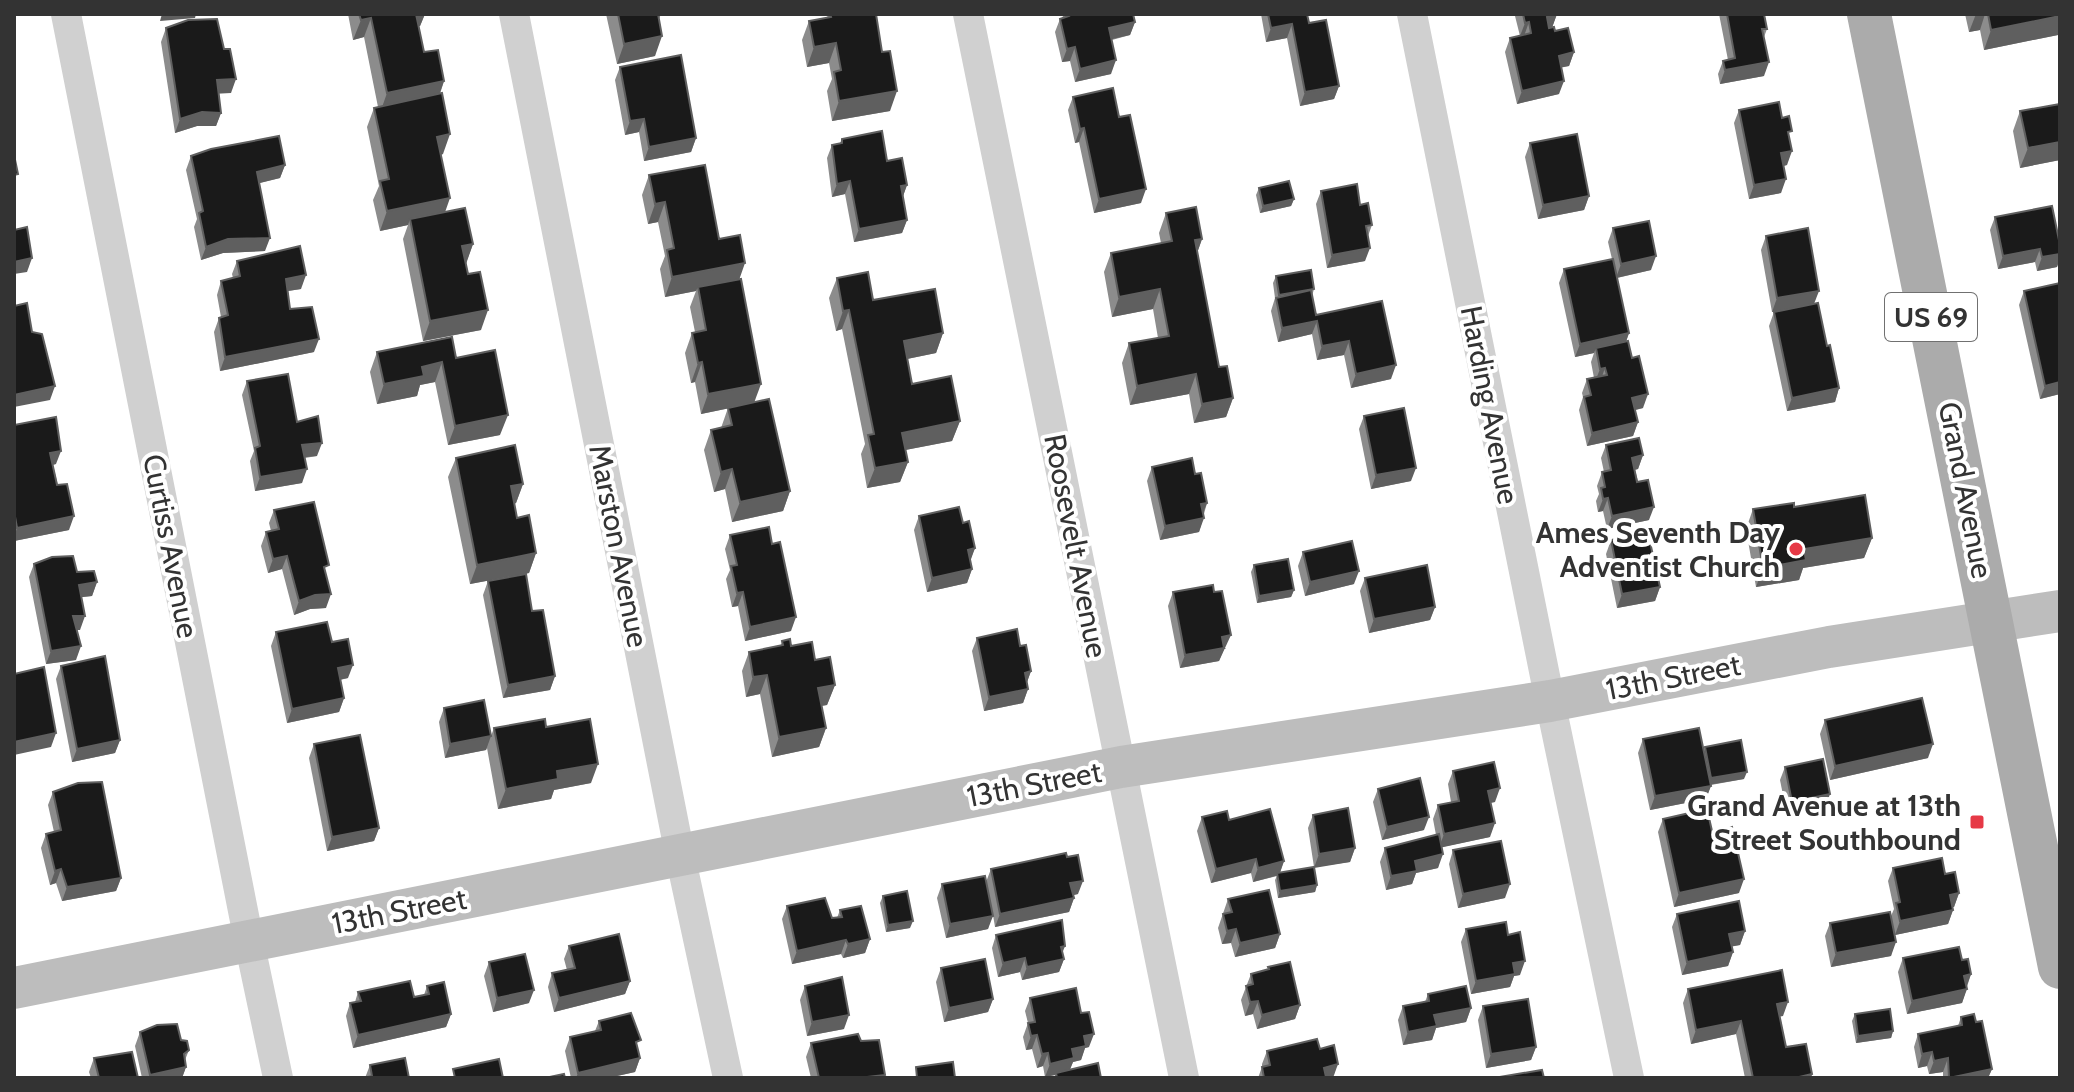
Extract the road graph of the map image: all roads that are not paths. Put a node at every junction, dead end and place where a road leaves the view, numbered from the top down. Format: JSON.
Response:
{"nodes":[{"id":1,"x":66,"y":14,"type":"edge"},
{"id":2,"x":514,"y":14,"type":"edge"},
{"id":3,"x":968,"y":14,"type":"edge"},
{"id":4,"x":1412,"y":14,"type":"edge"},
{"id":5,"x":1869,"y":14,"type":"edge"},
{"id":6,"x":2060,"y":611,"type":"edge"},
{"id":7,"x":1992,"y":619,"type":"junction"},
{"id":8,"x":1550,"y":701,"type":"junction"},
{"id":9,"x":1121,"y":767,"type":"junction"},
{"id":10,"x":680,"y":855,"type":"junction"},
{"id":11,"x":249,"y":941,"type":"junction"},
{"id":12,"x":2060,"y":967,"type":"edge"},
{"id":13,"x":14,"y":988,"type":"edge"},
{"id":14,"x":278,"y":1078,"type":"edge"},
{"id":15,"x":728,"y":1078,"type":"edge"},
{"id":16,"x":1184,"y":1078,"type":"edge"},
{"id":17,"x":1629,"y":1078,"type":"edge"}],
"edges":[{"from":1,"to":11,"type":"street","name":"Curtiss Avenue"},
{"from":2,"to":10,"type":"street","name":"Marston Avenue"},
{"from":3,"to":9,"type":"street","name":"Roosevelt Avenue"},
{"from":4,"to":8,"type":"street","name":"Harding Avenue"},
{"from":5,"to":7,"type":"main road","name":"Grand Avenue","number":"US 69"},
{"from":6,"to":7,"type":"main road","name":"13th Street"},
{"from":7,"to":8,"type":"main road","name":"13th Street"},
{"from":7,"to":12,"type":"main road","name":"Grand Avenue"},
{"from":8,"to":9,"type":"main road","name":"13th Street"},
{"from":8,"to":17,"type":"street","name":"Harding Avenue"},
{"from":9,"to":10,"type":"main road","name":"13th Street"},
{"from":9,"to":16,"type":"street","name":"Roosevelt Avenue"},
{"from":10,"to":11,"type":"main road","name":"13th Street"},
{"from":10,"to":15,"type":"street","name":"Marston Avenue"},
{"from":11,"to":13,"type":"main road","name":"13th Street"},
{"from":11,"to":14,"type":"street","name":"Curtiss Avenue"}]}
